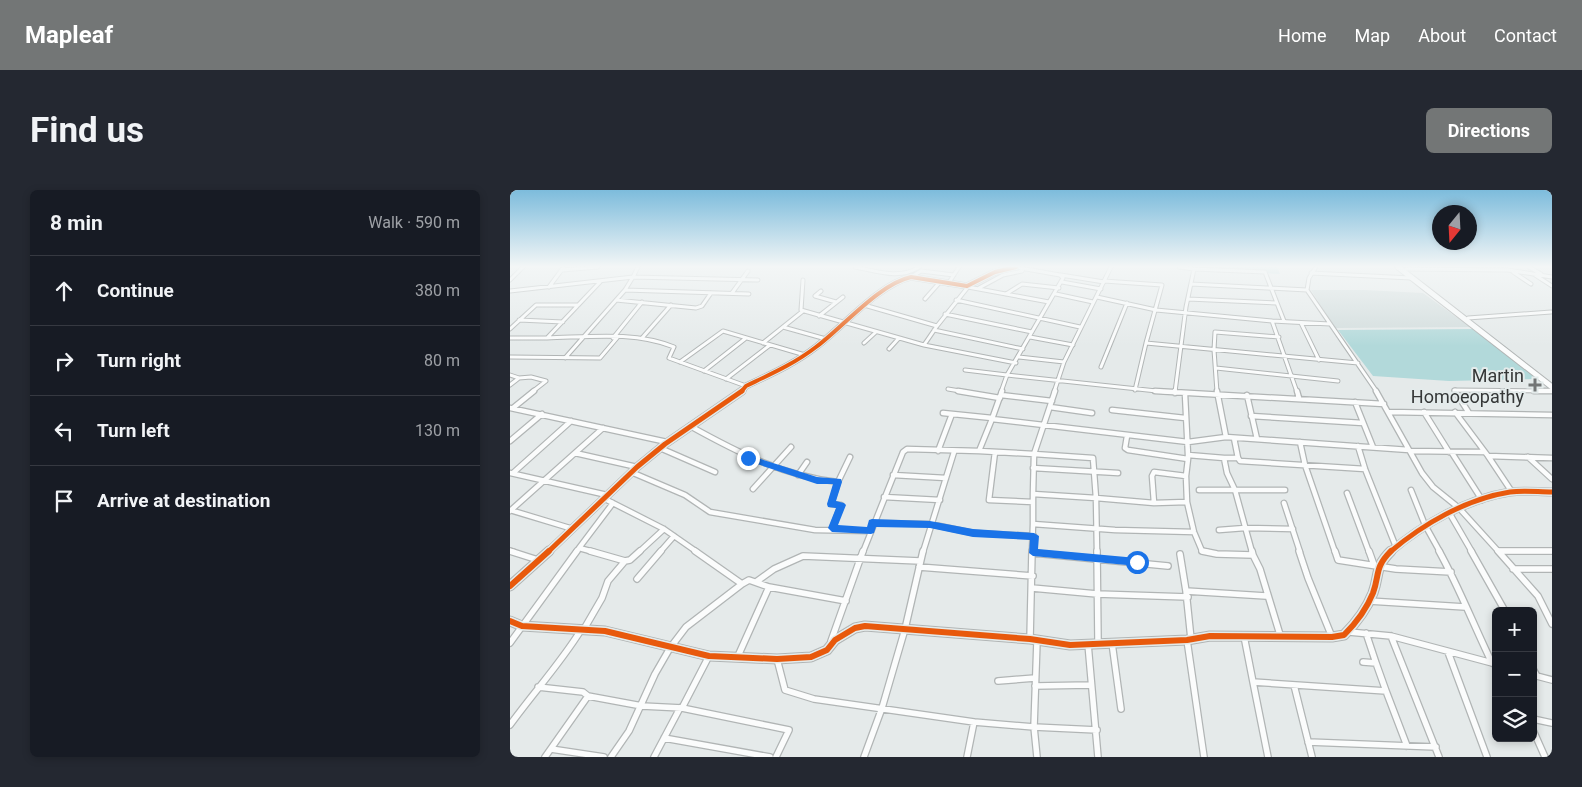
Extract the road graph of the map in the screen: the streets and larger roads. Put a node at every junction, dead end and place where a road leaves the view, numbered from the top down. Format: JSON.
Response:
{"nodes":[{"id":1,"x":589,"y":293,"type":"edge"},
{"id":2,"x":622,"y":293,"type":"edge"},
{"id":3,"x":711,"y":293,"type":"edge"},
{"id":4,"x":740,"y":293,"type":"edge"},
{"id":5,"x":802,"y":293,"type":"edge"},
{"id":6,"x":819,"y":293,"type":"edge"},
{"id":7,"x":881,"y":293,"type":"edge"},
{"id":8,"x":930,"y":293,"type":"edge"},
{"id":9,"x":963,"y":293,"type":"edge"},
{"id":10,"x":1099,"y":293,"type":"edge"},
{"id":11,"x":1160,"y":293,"type":"edge"},
{"id":12,"x":1189,"y":293,"type":"edge"},
{"id":13,"x":1274,"y":293,"type":"edge"},
{"id":14,"x":1309,"y":293,"type":"edge"},
{"id":15,"x":1432,"y":293,"type":"edge"},
{"id":16,"x":1437,"y":293,"type":"edge"},
{"id":17,"x":750,"y":294,"type":"dead end"},
{"id":18,"x":1006,"y":294,"type":"edge"},
{"id":19,"x":1056,"y":294,"type":"joint"},
{"id":20,"x":843,"y":297,"type":"dead end"},
{"id":21,"x":1097,"y":297,"type":"junction"},
{"id":22,"x":925,"y":299,"type":"dead end"},
{"id":23,"x":1188,"y":299,"type":"junction"},
{"id":24,"x":616,"y":300,"type":"junction"},
{"id":25,"x":956,"y":300,"type":"junction"},
{"id":26,"x":642,"y":302,"type":"junction"},
{"id":27,"x":836,"y":302,"type":"junction"},
{"id":28,"x":1049,"y":302,"type":"junction"},
{"id":29,"x":1093,"y":302,"type":"junction"},
{"id":30,"x":1127,"y":302,"type":"junction"},
{"id":31,"x":1277,"y":303,"type":"junction"},
{"id":32,"x":578,"y":305,"type":"junction"},
{"id":33,"x":671,"y":305,"type":"junction"},
{"id":34,"x":864,"y":305,"type":"junction"},
{"id":35,"x":1156,"y":310,"type":"junction"},
{"id":36,"x":803,"y":311,"type":"junction"},
{"id":37,"x":1551,"y":312,"type":"edge"},
{"id":38,"x":1186,"y":313,"type":"junction"},
{"id":39,"x":945,"y":314,"type":"junction"},
{"id":40,"x":819,"y":316,"type":"junction"},
{"id":41,"x":1040,"y":318,"type":"junction"},
{"id":42,"x":1468,"y":318,"type":"junction"},
{"id":43,"x":519,"y":320,"type":"junction"},
{"id":44,"x":1272,"y":321,"type":"junction"},
{"id":45,"x":1284,"y":321,"type":"junction"},
{"id":46,"x":563,"y":322,"type":"junction"},
{"id":47,"x":844,"y":323,"type":"junction"},
{"id":48,"x":1301,"y":323,"type":"junction"},
{"id":49,"x":1330,"y":324,"type":"junction"},
{"id":50,"x":783,"y":327,"type":"junction"},
{"id":51,"x":1080,"y":327,"type":"junction"},
{"id":52,"x":935,"y":328,"type":"junction"},
{"id":53,"x":510,"y":329,"type":"edge"},
{"id":54,"x":876,"y":332,"type":"junction"},
{"id":55,"x":1031,"y":335,"type":"junction"},
{"id":56,"x":1279,"y":337,"type":"junction"},
{"id":57,"x":510,"y":338,"type":"edge"},
{"id":58,"x":547,"y":338,"type":"junction"},
{"id":59,"x":583,"y":338,"type":"junction"},
{"id":60,"x":615,"y":338,"type":"junction"},
{"id":61,"x":642,"y":338,"type":"junction"},
{"id":62,"x":746,"y":338,"type":"junction"},
{"id":63,"x":899,"y":338,"type":"junction"},
{"id":64,"x":826,"y":339,"type":"junction"},
{"id":65,"x":763,"y":343,"type":"junction"},
{"id":66,"x":864,"y":343,"type":"dead end"},
{"id":67,"x":1146,"y":343,"type":"junction"},
{"id":68,"x":1073,"y":344,"type":"junction"},
{"id":69,"x":770,"y":345,"type":"junction"},
{"id":70,"x":924,"y":345,"type":"junction"},
{"id":71,"x":1180,"y":347,"type":"junction"},
{"id":72,"x":889,"y":349,"type":"dead end"},
{"id":73,"x":1024,"y":349,"type":"junction"},
{"id":74,"x":1214,"y":350,"type":"junction"},
{"id":75,"x":805,"y":355,"type":"junction"},
{"id":76,"x":510,"y":357,"type":"edge"},
{"id":77,"x":1019,"y":357,"type":"junction"},
{"id":78,"x":1286,"y":357,"type":"junction"},
{"id":79,"x":564,"y":358,"type":"junction"},
{"id":80,"x":1319,"y":360,"type":"junction"},
{"id":81,"x":680,"y":362,"type":"junction"},
{"id":82,"x":1064,"y":362,"type":"junction"},
{"id":83,"x":1016,"y":363,"type":"junction"},
{"id":84,"x":1358,"y":363,"type":"junction"},
{"id":85,"x":1101,"y":367,"type":"dead end"},
{"id":86,"x":1216,"y":368,"type":"junction"},
{"id":87,"x":966,"y":370,"type":"dead end"},
{"id":88,"x":704,"y":371,"type":"junction"},
{"id":89,"x":1537,"y":374,"type":"junction"},
{"id":90,"x":510,"y":375,"type":"edge"},
{"id":91,"x":1007,"y":375,"type":"junction"},
{"id":92,"x":1292,"y":376,"type":"junction"},
{"id":93,"x":519,"y":378,"type":"junction"},
{"id":94,"x":726,"y":379,"type":"junction"},
{"id":95,"x":1058,"y":381,"type":"junction"},
{"id":96,"x":1338,"y":381,"type":"dead end"},
{"id":97,"x":510,"y":385,"type":"edge"},
{"id":98,"x":746,"y":386,"type":"junction"},
{"id":99,"x":1552,"y":387,"type":"edge"},
{"id":100,"x":948,"y":388,"type":"dead end"},
{"id":101,"x":1135,"y":390,"type":"junction"},
{"id":102,"x":1552,"y":391,"type":"edge"},
{"id":103,"x":1174,"y":393,"type":"junction"},
{"id":104,"x":1185,"y":394,"type":"junction"},
{"id":105,"x":1217,"y":394,"type":"junction"},
{"id":106,"x":1001,"y":396,"type":"junction"},
{"id":107,"x":1247,"y":396,"type":"junction"},
{"id":108,"x":1299,"y":398,"type":"junction"},
{"id":109,"x":1052,"y":401,"type":"junction"},
{"id":110,"x":1355,"y":402,"type":"junction"},
{"id":111,"x":1384,"y":404,"type":"junction"},
{"id":112,"x":1050,"y":407,"type":"junction"},
{"id":113,"x":511,"y":409,"type":"edge"},
{"id":114,"x":1112,"y":410,"type":"dead end"},
{"id":115,"x":1389,"y":412,"type":"junction"},
{"id":116,"x":1424,"y":412,"type":"junction"},
{"id":117,"x":1455,"y":412,"type":"junction"},
{"id":118,"x":1469,"y":412,"type":"junction"},
{"id":119,"x":943,"y":413,"type":"dead end"},
{"id":120,"x":1092,"y":413,"type":"dead end"},
{"id":121,"x":542,"y":414,"type":"junction"},
{"id":122,"x":952,"y":414,"type":"junction"},
{"id":123,"x":1552,"y":415,"type":"edge"},
{"id":124,"x":1252,"y":416,"type":"junction"},
{"id":125,"x":992,"y":418,"type":"junction"},
{"id":126,"x":1185,"y":418,"type":"junction"},
{"id":127,"x":571,"y":421,"type":"junction"},
{"id":128,"x":1363,"y":423,"type":"junction"},
{"id":129,"x":1043,"y":425,"type":"junction"},
{"id":130,"x":690,"y":426,"type":"junction"},
{"id":131,"x":603,"y":428,"type":"junction"},
{"id":132,"x":1127,"y":436,"type":"junction"},
{"id":133,"x":1226,"y":437,"type":"junction"},
{"id":134,"x":1234,"y":438,"type":"junction"},
{"id":135,"x":1257,"y":439,"type":"junction"},
{"id":136,"x":510,"y":441,"type":"edge"},
{"id":137,"x":668,"y":442,"type":"junction"},
{"id":138,"x":1188,"y":442,"type":"junction"},
{"id":139,"x":1300,"y":442,"type":"junction"},
{"id":140,"x":1358,"y":446,"type":"junction"},
{"id":141,"x":791,"y":447,"type":"dead end"},
{"id":142,"x":1373,"y":447,"type":"junction"},
{"id":143,"x":660,"y":448,"type":"junction"},
{"id":144,"x":1409,"y":450,"type":"junction"},
{"id":145,"x":938,"y":451,"type":"junction"},
{"id":146,"x":954,"y":452,"type":"junction"},
{"id":147,"x":979,"y":452,"type":"junction"},
{"id":148,"x":995,"y":452,"type":"junction"},
{"id":149,"x":1450,"y":452,"type":"junction"},
{"id":150,"x":575,"y":453,"type":"junction"},
{"id":151,"x":1034,"y":454,"type":"junction"},
{"id":152,"x":1486,"y":454,"type":"junction"},
{"id":153,"x":850,"y":457,"type":"dead end"},
{"id":154,"x":1188,"y":457,"type":"junction"},
{"id":155,"x":1528,"y":457,"type":"junction"},
{"id":156,"x":1224,"y":458,"type":"junction"},
{"id":157,"x":1238,"y":458,"type":"junction"},
{"id":158,"x":1552,"y":458,"type":"edge"},
{"id":159,"x":807,"y":462,"type":"dead end"},
{"id":160,"x":1305,"y":465,"type":"junction"},
{"id":161,"x":637,"y":467,"type":"junction"},
{"id":162,"x":772,"y":467,"type":"junction"},
{"id":163,"x":1033,"y":468,"type":"junction"},
{"id":164,"x":1365,"y":469,"type":"junction"},
{"id":165,"x":1094,"y":471,"type":"junction"},
{"id":166,"x":631,"y":472,"type":"junction"},
{"id":167,"x":715,"y":472,"type":"dead end"},
{"id":168,"x":511,"y":473,"type":"edge"},
{"id":169,"x":1118,"y":473,"type":"dead end"},
{"id":170,"x":798,"y":475,"type":"junction"},
{"id":171,"x":892,"y":475,"type":"junction"},
{"id":172,"x":1186,"y":476,"type":"junction"},
{"id":173,"x":946,"y":478,"type":"junction"},
{"id":174,"x":546,"y":479,"type":"junction"},
{"id":175,"x":1552,"y":479,"type":"edge"},
{"id":176,"x":838,"y":482,"type":"junction"},
{"id":177,"x":753,"y":489,"type":"dead end"},
{"id":178,"x":1199,"y":490,"type":"dead end"},
{"id":179,"x":1235,"y":490,"type":"junction"},
{"id":180,"x":1285,"y":490,"type":"dead end"},
{"id":181,"x":1411,"y":490,"type":"dead end"},
{"id":182,"x":1512,"y":492,"type":"junction"},
{"id":183,"x":1552,"y":492,"type":"edge"},
{"id":184,"x":1347,"y":493,"type":"dead end"},
{"id":185,"x":1033,"y":494,"type":"junction"},
{"id":186,"x":605,"y":496,"type":"junction"},
{"id":187,"x":884,"y":497,"type":"junction"},
{"id":188,"x":1096,"y":498,"type":"junction"},
{"id":189,"x":940,"y":500,"type":"junction"},
{"id":190,"x":1482,"y":500,"type":"junction"},
{"id":191,"x":613,"y":502,"type":"junction"},
{"id":192,"x":1033,"y":502,"type":"junction"},
{"id":193,"x":1187,"y":502,"type":"junction"},
{"id":194,"x":1154,"y":503,"type":"junction"},
{"id":195,"x":1284,"y":503,"type":"dead end"},
{"id":196,"x":1459,"y":508,"type":"junction"},
{"id":197,"x":510,"y":510,"type":"edge"},
{"id":198,"x":1450,"y":514,"type":"junction"},
{"id":199,"x":872,"y":523,"type":"junction"},
{"id":200,"x":930,"y":524,"type":"junction"},
{"id":201,"x":1033,"y":524,"type":"junction"},
{"id":202,"x":1425,"y":525,"type":"junction"},
{"id":203,"x":832,"y":528,"type":"junction"},
{"id":204,"x":1096,"y":528,"type":"junction"},
{"id":205,"x":1245,"y":528,"type":"junction"},
{"id":206,"x":664,"y":529,"type":"junction"},
{"id":207,"x":1293,"y":529,"type":"junction"},
{"id":208,"x":574,"y":530,"type":"junction"},
{"id":209,"x":1219,"y":530,"type":"dead end"},
{"id":210,"x":871,"y":531,"type":"junction"},
{"id":211,"x":1194,"y":532,"type":"junction"},
{"id":212,"x":674,"y":536,"type":"junction"},
{"id":213,"x":1034,"y":536,"type":"junction"},
{"id":214,"x":1396,"y":547,"type":"junction"},
{"id":215,"x":579,"y":548,"type":"junction"},
{"id":216,"x":510,"y":550,"type":"edge"},
{"id":217,"x":1499,"y":551,"type":"junction"},
{"id":218,"x":1552,"y":551,"type":"edge"},
{"id":219,"x":1033,"y":553,"type":"junction"},
{"id":220,"x":1180,"y":554,"type":"dead end"},
{"id":221,"x":1253,"y":555,"type":"junction"},
{"id":222,"x":1096,"y":559,"type":"junction"},
{"id":223,"x":540,"y":560,"type":"junction"},
{"id":224,"x":860,"y":560,"type":"junction"},
{"id":225,"x":625,"y":561,"type":"junction"},
{"id":226,"x":919,"y":564,"type":"junction"},
{"id":227,"x":1376,"y":565,"type":"junction"},
{"id":228,"x":1168,"y":566,"type":"dead end"},
{"id":229,"x":1513,"y":569,"type":"junction"},
{"id":230,"x":1552,"y":569,"type":"edge"},
{"id":231,"x":1451,"y":572,"type":"junction"},
{"id":232,"x":1033,"y":576,"type":"junction"},
{"id":233,"x":637,"y":579,"type":"dead end"},
{"id":234,"x":756,"y":582,"type":"junction"},
{"id":235,"x":742,"y":584,"type":"junction"},
{"id":236,"x":510,"y":586,"type":"edge"},
{"id":237,"x":769,"y":587,"type":"junction"},
{"id":238,"x":1032,"y":588,"type":"junction"},
{"id":239,"x":1186,"y":590,"type":"junction"},
{"id":240,"x":1097,"y":594,"type":"junction"},
{"id":241,"x":1266,"y":596,"type":"junction"},
{"id":242,"x":1188,"y":597,"type":"junction"},
{"id":243,"x":846,"y":601,"type":"junction"},
{"id":244,"x":1369,"y":602,"type":"junction"},
{"id":245,"x":1465,"y":607,"type":"junction"},
{"id":246,"x":1503,"y":607,"type":"edge"},
{"id":247,"x":510,"y":622,"type":"edge"},
{"id":248,"x":1552,"y":624,"type":"edge"},
{"id":249,"x":522,"y":626,"type":"junction"},
{"id":250,"x":583,"y":629,"type":"junction"},
{"id":251,"x":905,"y":629,"type":"junction"},
{"id":252,"x":1347,"y":632,"type":"junction"},
{"id":253,"x":1366,"y":633,"type":"junction"},
{"id":254,"x":1244,"y":636,"type":"junction"},
{"id":255,"x":1391,"y":636,"type":"junction"},
{"id":256,"x":1332,"y":637,"type":"junction"},
{"id":257,"x":1281,"y":638,"type":"junction"},
{"id":258,"x":1189,"y":639,"type":"junction"},
{"id":259,"x":1034,"y":640,"type":"junction"},
{"id":260,"x":510,"y":642,"type":"edge"},
{"id":261,"x":1098,"y":642,"type":"junction"},
{"id":262,"x":1088,"y":643,"type":"junction"},
{"id":263,"x":1112,"y":643,"type":"junction"},
{"id":264,"x":670,"y":648,"type":"junction"},
{"id":265,"x":829,"y":648,"type":"junction"},
{"id":266,"x":1448,"y":652,"type":"junction"},
{"id":267,"x":709,"y":656,"type":"junction"},
{"id":268,"x":738,"y":656,"type":"junction"},
{"id":269,"x":777,"y":659,"type":"junction"},
{"id":270,"x":1492,"y":660,"type":"edge"},
{"id":271,"x":1363,"y":662,"type":"dead end"},
{"id":272,"x":1376,"y":663,"type":"junction"},
{"id":273,"x":1492,"y":663,"type":"edge"},
{"id":274,"x":1537,"y":676,"type":"edge"},
{"id":275,"x":1035,"y":678,"type":"junction"},
{"id":276,"x":1552,"y":680,"type":"edge"},
{"id":277,"x":998,"y":681,"type":"dead end"},
{"id":278,"x":1253,"y":682,"type":"junction"},
{"id":279,"x":1090,"y":685,"type":"junction"},
{"id":280,"x":1294,"y":685,"type":"junction"},
{"id":281,"x":1035,"y":686,"type":"junction"},
{"id":282,"x":538,"y":687,"type":"junction"},
{"id":283,"x":1386,"y":691,"type":"junction"},
{"id":284,"x":588,"y":696,"type":"junction"},
{"id":285,"x":642,"y":706,"type":"junction"},
{"id":286,"x":681,"y":708,"type":"junction"},
{"id":287,"x":882,"y":708,"type":"junction"},
{"id":288,"x":1121,"y":709,"type":"dead end"},
{"id":289,"x":1537,"y":720,"type":"edge"},
{"id":290,"x":974,"y":722,"type":"junction"},
{"id":291,"x":1552,"y":723,"type":"edge"},
{"id":292,"x":510,"y":725,"type":"edge"},
{"id":293,"x":1034,"y":727,"type":"junction"},
{"id":294,"x":1097,"y":730,"type":"junction"},
{"id":295,"x":664,"y":738,"type":"junction"},
{"id":296,"x":1537,"y":738,"type":"edge"},
{"id":297,"x":1308,"y":742,"type":"junction"},
{"id":298,"x":1407,"y":746,"type":"junction"},
{"id":299,"x":1436,"y":747,"type":"junction"},
{"id":300,"x":551,"y":749,"type":"junction"},
{"id":301,"x":546,"y":757,"type":"edge"},
{"id":302,"x":604,"y":757,"type":"edge"},
{"id":303,"x":611,"y":757,"type":"edge"},
{"id":304,"x":654,"y":757,"type":"edge"},
{"id":305,"x":770,"y":757,"type":"edge"},
{"id":306,"x":776,"y":757,"type":"edge"},
{"id":307,"x":864,"y":757,"type":"edge"},
{"id":308,"x":967,"y":757,"type":"edge"},
{"id":309,"x":1037,"y":757,"type":"edge"},
{"id":310,"x":1098,"y":757,"type":"edge"},
{"id":311,"x":1204,"y":757,"type":"edge"},
{"id":312,"x":1268,"y":757,"type":"edge"},
{"id":313,"x":1312,"y":757,"type":"edge"},
{"id":314,"x":1440,"y":757,"type":"edge"},
{"id":315,"x":1487,"y":757,"type":"edge"},
{"id":316,"x":1546,"y":757,"type":"edge"}],
"edges":[{"from":1,"to":32,"type":"street"},
{"from":2,"to":24,"type":"street"},
{"from":3,"to":33,"type":"street"},
{"from":4,"to":17,"type":"street"},
{"from":5,"to":36,"type":"street"},
{"from":6,"to":27,"type":"street"},
{"from":7,"to":34,"type":"street"},
{"from":8,"to":22,"type":"street"},
{"from":9,"to":25,"type":"street"},
{"from":10,"to":21,"type":"street"},
{"from":11,"to":35,"type":"street"},
{"from":12,"to":23,"type":"street"},
{"from":13,"to":31,"type":"street"},
{"from":14,"to":49,"type":"street"},
{"from":15,"to":89,"type":"street"},
{"from":16,"to":42,"type":"street"},
{"from":18,"to":28,"type":"street"},
{"from":19,"to":28,"type":"street"},
{"from":19,"to":29,"type":"street"},
{"from":20,"to":27,"type":"street"},
{"from":21,"to":29,"type":"street"},
{"from":21,"to":30,"type":"street"},
{"from":23,"to":31,"type":"street"},
{"from":23,"to":38,"type":"street"},
{"from":24,"to":26,"type":"street"},
{"from":24,"to":59,"type":"street"},
{"from":25,"to":39,"type":"street"},
{"from":25,"to":41,"type":"street"},
{"from":26,"to":33,"type":"street"},
{"from":26,"to":60,"type":"street"},
{"from":27,"to":40,"type":"street"},
{"from":28,"to":41,"type":"street"},
{"from":29,"to":51,"type":"street"},
{"from":30,"to":35,"type":"street"},
{"from":30,"to":85,"type":"street"},
{"from":31,"to":45,"type":"street"},
{"from":32,"to":43,"type":"street"},
{"from":32,"to":46,"type":"street"},
{"from":33,"to":61,"type":"street"},
{"from":34,"to":47,"type":"street"},
{"from":34,"to":52,"type":"street"},
{"from":35,"to":38,"type":"street"},
{"from":35,"to":67,"type":"street"},
{"from":36,"to":40,"type":"street"},
{"from":36,"to":50,"type":"street"},
{"from":37,"to":42,"type":"street"},
{"from":38,"to":44,"type":"street"},
{"from":38,"to":71,"type":"street"},
{"from":39,"to":52,"type":"street"},
{"from":39,"to":55,"type":"street"},
{"from":40,"to":47,"type":"street"},
{"from":41,"to":51,"type":"street"},
{"from":41,"to":55,"type":"street"},
{"from":42,"to":89,"type":"street"},
{"from":43,"to":46,"type":"street"},
{"from":43,"to":53,"type":"street"},
{"from":44,"to":45,"type":"street"},
{"from":44,"to":56,"type":"street"},
{"from":45,"to":48,"type":"street"},
{"from":46,"to":58,"type":"street"},
{"from":47,"to":54,"type":"street"},
{"from":47,"to":64,"type":"street"},
{"from":48,"to":49,"type":"street"},
{"from":48,"to":80,"type":"street"},
{"from":49,"to":84,"type":"street"},
{"from":50,"to":64,"type":"street"},
{"from":50,"to":65,"type":"street"},
{"from":51,"to":68,"type":"street"},
{"from":52,"to":70,"type":"street"},
{"from":52,"to":73,"type":"street"},
{"from":54,"to":63,"type":"street"},
{"from":54,"to":66,"type":"street"},
{"from":55,"to":68,"type":"street"},
{"from":55,"to":73,"type":"street"},
{"from":56,"to":74,"type":"street"},
{"from":56,"to":78,"type":"street"},
{"from":57,"to":58,"type":"street"},
{"from":58,"to":59,"type":"street"},
{"from":59,"to":60,"type":"street"},
{"from":59,"to":79,"type":"street"},
{"from":60,"to":61,"type":"street"},
{"from":60,"to":79,"type":"street"},
{"from":61,"to":81,"type":"street"},
{"from":62,"to":65,"type":"street"},
{"from":62,"to":81,"type":"street"},
{"from":62,"to":88,"type":"street"},
{"from":63,"to":70,"type":"street"},
{"from":63,"to":72,"type":"street"},
{"from":64,"to":75,"type":"street"},
{"from":65,"to":69,"type":"street"},
{"from":67,"to":71,"type":"street"},
{"from":67,"to":101,"type":"street"},
{"from":68,"to":82,"type":"street"},
{"from":69,"to":75,"type":"street"},
{"from":69,"to":94,"type":"street"},
{"from":70,"to":83,"type":"street"},
{"from":71,"to":74,"type":"street"},
{"from":71,"to":103,"type":"street"},
{"from":73,"to":77,"type":"street"},
{"from":74,"to":78,"type":"street"},
{"from":74,"to":86,"type":"street"},
{"from":75,"to":98,"type":"street"},
{"from":76,"to":79,"type":"street"},
{"from":77,"to":82,"type":"street"},
{"from":77,"to":83,"type":"street"},
{"from":78,"to":80,"type":"street"},
{"from":78,"to":92,"type":"street"},
{"from":80,"to":84,"type":"street"},
{"from":81,"to":88,"type":"street"},
{"from":82,"to":95,"type":"street"},
{"from":83,"to":91,"type":"street"},
{"from":84,"to":111,"type":"street"},
{"from":86,"to":92,"type":"street"},
{"from":86,"to":105,"type":"street"},
{"from":87,"to":91,"type":"street"},
{"from":88,"to":94,"type":"street"},
{"from":89,"to":99,"type":"street"},
{"from":90,"to":93,"type":"street"},
{"from":91,"to":95,"type":"street"},
{"from":91,"to":106,"type":"street"},
{"from":92,"to":96,"type":"street"},
{"from":92,"to":108,"type":"street"},
{"from":93,"to":97,"type":"street"},
{"from":93,"to":113,"type":"street"},
{"from":94,"to":98,"type":"street"},
{"from":95,"to":101,"type":"street"},
{"from":95,"to":109,"type":"street"},
{"from":98,"to":130,"type":"street"},
{"from":100,"to":106,"type":"street"},
{"from":101,"to":103,"type":"street"},
{"from":102,"to":118,"type":"street"},
{"from":103,"to":104,"type":"street"},
{"from":104,"to":105,"type":"street"},
{"from":104,"to":126,"type":"street"},
{"from":105,"to":107,"type":"street"},
{"from":105,"to":133,"type":"street"},
{"from":106,"to":109,"type":"street"},
{"from":106,"to":125,"type":"street"},
{"from":107,"to":108,"type":"street"},
{"from":107,"to":124,"type":"street"},
{"from":108,"to":110,"type":"street"},
{"from":109,"to":112,"type":"street"},
{"from":110,"to":111,"type":"street"},
{"from":110,"to":128,"type":"street"},
{"from":111,"to":115,"type":"street"},
{"from":112,"to":120,"type":"street"},
{"from":112,"to":129,"type":"street"},
{"from":113,"to":121,"type":"street"},
{"from":114,"to":126,"type":"street"},
{"from":115,"to":116,"type":"street"},
{"from":115,"to":144,"type":"street"},
{"from":116,"to":117,"type":"street"},
{"from":116,"to":149,"type":"street"},
{"from":117,"to":118,"type":"street"},
{"from":117,"to":152,"type":"street"},
{"from":118,"to":123,"type":"street"},
{"from":119,"to":122,"type":"street"},
{"from":121,"to":127,"type":"street"},
{"from":121,"to":136,"type":"street"},
{"from":122,"to":125,"type":"street"},
{"from":122,"to":145,"type":"street"},
{"from":124,"to":128,"type":"street"},
{"from":124,"to":135,"type":"street"},
{"from":125,"to":129,"type":"street"},
{"from":125,"to":147,"type":"street"},
{"from":126,"to":138,"type":"street"},
{"from":127,"to":131,"type":"street"},
{"from":127,"to":168,"type":"street"},
{"from":128,"to":142,"type":"street"},
{"from":129,"to":132,"type":"street"},
{"from":129,"to":151,"type":"street"},
{"from":130,"to":137,"type":"street"},
{"from":130,"to":162,"type":"street"},
{"from":131,"to":137,"type":"street"},
{"from":131,"to":150,"type":"street"},
{"from":132,"to":138,"type":"street"},
{"from":132,"to":154,"type":"street"},
{"from":133,"to":134,"type":"street"},
{"from":133,"to":138,"type":"street"},
{"from":134,"to":135,"type":"street"},
{"from":134,"to":157,"type":"street"},
{"from":135,"to":139,"type":"street"},
{"from":137,"to":143,"type":"street"},
{"from":138,"to":154,"type":"street"},
{"from":139,"to":140,"type":"street"},
{"from":139,"to":160,"type":"street"},
{"from":140,"to":142,"type":"street"},
{"from":140,"to":164,"type":"street"},
{"from":141,"to":162,"type":"street"},
{"from":142,"to":144,"type":"street"},
{"from":143,"to":161,"type":"street"},
{"from":143,"to":167,"type":"street"},
{"from":144,"to":149,"type":"street"},
{"from":144,"to":196,"type":"street"},
{"from":145,"to":146,"type":"street"},
{"from":145,"to":171,"type":"street"},
{"from":146,"to":147,"type":"street"},
{"from":146,"to":173,"type":"street"},
{"from":147,"to":148,"type":"street"},
{"from":148,"to":151,"type":"street"},
{"from":148,"to":192,"type":"street"},
{"from":149,"to":152,"type":"street"},
{"from":149,"to":190,"type":"street"},
{"from":150,"to":161,"type":"street"},
{"from":150,"to":174,"type":"street"},
{"from":151,"to":163,"type":"street"},
{"from":151,"to":165,"type":"street"},
{"from":152,"to":155,"type":"street"},
{"from":152,"to":182,"type":"street"},
{"from":153,"to":176,"type":"street"},
{"from":154,"to":156,"type":"street"},
{"from":154,"to":172,"type":"street"},
{"from":155,"to":158,"type":"street"},
{"from":155,"to":175,"type":"street"},
{"from":156,"to":157,"type":"street"},
{"from":156,"to":179,"type":"street"},
{"from":157,"to":160,"type":"street"},
{"from":159,"to":170,"type":"street"},
{"from":160,"to":164,"type":"street"},
{"from":160,"to":227,"type":"street"},
{"from":161,"to":166,"type":"street"},
{"from":162,"to":170,"type":"street"},
{"from":162,"to":177,"type":"street"},
{"from":163,"to":165,"type":"street"},
{"from":163,"to":185,"type":"street"},
{"from":164,"to":214,"type":"street"},
{"from":165,"to":169,"type":"street"},
{"from":165,"to":188,"type":"street"},
{"from":166,"to":186,"type":"street"},
{"from":166,"to":203,"type":"street"},
{"from":168,"to":174,"type":"street"},
{"from":170,"to":176,"type":"street"},
{"from":171,"to":173,"type":"street"},
{"from":171,"to":187,"type":"street"},
{"from":172,"to":193,"type":"street"},
{"from":172,"to":194,"type":"street"},
{"from":173,"to":189,"type":"street"},
{"from":174,"to":186,"type":"street"},
{"from":174,"to":197,"type":"street"},
{"from":176,"to":203,"type":"street"},
{"from":178,"to":179,"type":"street"},
{"from":179,"to":180,"type":"street"},
{"from":179,"to":205,"type":"street"},
{"from":181,"to":202,"type":"street"},
{"from":182,"to":183,"type":"street"},
{"from":182,"to":190,"type":"street"},
{"from":184,"to":227,"type":"street"},
{"from":185,"to":188,"type":"street"},
{"from":185,"to":192,"type":"street"},
{"from":186,"to":191,"type":"street"},
{"from":186,"to":208,"type":"street"},
{"from":187,"to":189,"type":"street"},
{"from":187,"to":199,"type":"street"},
{"from":188,"to":194,"type":"street"},
{"from":188,"to":204,"type":"street"},
{"from":189,"to":200,"type":"street"},
{"from":190,"to":196,"type":"street"},
{"from":191,"to":206,"type":"street"},
{"from":191,"to":215,"type":"street"},
{"from":192,"to":201,"type":"street"},
{"from":193,"to":194,"type":"street"},
{"from":193,"to":211,"type":"street"},
{"from":195,"to":207,"type":"street"},
{"from":196,"to":198,"type":"street"},
{"from":196,"to":217,"type":"street"},
{"from":197,"to":208,"type":"street"},
{"from":198,"to":202,"type":"street"},
{"from":198,"to":246,"type":"street"},
{"from":199,"to":200,"type":"street"},
{"from":199,"to":210,"type":"street"},
{"from":200,"to":213,"type":"street"},
{"from":200,"to":226,"type":"street"},
{"from":201,"to":204,"type":"street"},
{"from":201,"to":213,"type":"street"},
{"from":202,"to":214,"type":"street"},
{"from":202,"to":231,"type":"street"},
{"from":203,"to":210,"type":"street"},
{"from":204,"to":211,"type":"street"},
{"from":204,"to":222,"type":"street"},
{"from":205,"to":207,"type":"street"},
{"from":205,"to":209,"type":"street"},
{"from":205,"to":221,"type":"street"},
{"from":206,"to":212,"type":"street"},
{"from":206,"to":225,"type":"street"},
{"from":207,"to":256,"type":"street"},
{"from":208,"to":223,"type":"street"},
{"from":210,"to":224,"type":"street"},
{"from":211,"to":221,"type":"street"},
{"from":212,"to":233,"type":"street"},
{"from":212,"to":235,"type":"street"},
{"from":213,"to":219,"type":"street"},
{"from":214,"to":227,"type":"street"},
{"from":215,"to":225,"type":"street"},
{"from":215,"to":249,"type":"street"},
{"from":216,"to":223,"type":"street"},
{"from":217,"to":218,"type":"street"},
{"from":217,"to":229,"type":"street"},
{"from":219,"to":222,"type":"street"},
{"from":219,"to":232,"type":"street"},
{"from":220,"to":239,"type":"street"},
{"from":221,"to":241,"type":"street"},
{"from":222,"to":228,"type":"street"},
{"from":222,"to":240,"type":"street"},
{"from":223,"to":236,"type":"street"},
{"from":224,"to":226,"type":"street"},
{"from":224,"to":234,"type":"street"},
{"from":224,"to":243,"type":"street"},
{"from":225,"to":250,"type":"street"},
{"from":226,"to":232,"type":"street"},
{"from":226,"to":251,"type":"street"},
{"from":227,"to":231,"type":"street"},
{"from":227,"to":244,"type":"street"},
{"from":229,"to":230,"type":"street"},
{"from":229,"to":248,"type":"street"},
{"from":231,"to":245,"type":"street"},
{"from":232,"to":238,"type":"street"},
{"from":234,"to":235,"type":"street"},
{"from":234,"to":237,"type":"street"},
{"from":235,"to":264,"type":"street"},
{"from":237,"to":243,"type":"street"},
{"from":237,"to":268,"type":"street"},
{"from":238,"to":240,"type":"street"},
{"from":238,"to":259,"type":"street"},
{"from":239,"to":241,"type":"street"},
{"from":239,"to":242,"type":"street"},
{"from":240,"to":242,"type":"street"},
{"from":240,"to":261,"type":"street"},
{"from":241,"to":257,"type":"street"},
{"from":242,"to":258,"type":"street"},
{"from":243,"to":265,"type":"street"},
{"from":244,"to":245,"type":"street"},
{"from":244,"to":252,"type":"street"},
{"from":245,"to":270,"type":"street"},
{"from":247,"to":249,"type":"street"},
{"from":249,"to":250,"type":"street"},
{"from":249,"to":260,"type":"street"},
{"from":250,"to":264,"type":"street"},
{"from":250,"to":282,"type":"street"},
{"from":251,"to":259,"type":"street"},
{"from":251,"to":265,"type":"street"},
{"from":251,"to":287,"type":"street"},
{"from":252,"to":253,"type":"street"},
{"from":252,"to":256,"type":"street"},
{"from":253,"to":255,"type":"street"},
{"from":253,"to":272,"type":"street"},
{"from":254,"to":257,"type":"street"},
{"from":254,"to":258,"type":"street"},
{"from":254,"to":278,"type":"street"},
{"from":255,"to":266,"type":"street"},
{"from":255,"to":299,"type":"street"},
{"from":256,"to":257,"type":"street"},
{"from":258,"to":263,"type":"street"},
{"from":258,"to":311,"type":"street"},
{"from":259,"to":262,"type":"street"},
{"from":259,"to":275,"type":"street"},
{"from":261,"to":262,"type":"street"},
{"from":261,"to":263,"type":"street"},
{"from":262,"to":279,"type":"street"},
{"from":263,"to":288,"type":"street"},
{"from":264,"to":267,"type":"street"},
{"from":264,"to":285,"type":"street"},
{"from":265,"to":269,"type":"street"},
{"from":266,"to":273,"type":"street"},
{"from":266,"to":315,"type":"street"},
{"from":267,"to":268,"type":"street"},
{"from":267,"to":286,"type":"street"},
{"from":268,"to":269,"type":"street"},
{"from":269,"to":287,"type":"street"},
{"from":271,"to":272,"type":"street"},
{"from":272,"to":283,"type":"street"},
{"from":274,"to":276,"type":"street"},
{"from":275,"to":277,"type":"street"},
{"from":275,"to":281,"type":"street"},
{"from":278,"to":280,"type":"street"},
{"from":278,"to":312,"type":"street"},
{"from":279,"to":281,"type":"street"},
{"from":279,"to":294,"type":"street"},
{"from":280,"to":283,"type":"street"},
{"from":280,"to":297,"type":"street"},
{"from":281,"to":293,"type":"street"},
{"from":282,"to":284,"type":"street"},
{"from":282,"to":292,"type":"street"},
{"from":283,"to":298,"type":"street"},
{"from":284,"to":285,"type":"street"},
{"from":284,"to":300,"type":"street"},
{"from":285,"to":286,"type":"street"},
{"from":285,"to":303,"type":"street"},
{"from":286,"to":295,"type":"street"},
{"from":286,"to":306,"type":"street"},
{"from":287,"to":290,"type":"street"},
{"from":287,"to":307,"type":"street"},
{"from":289,"to":291,"type":"street"},
{"from":290,"to":293,"type":"street"},
{"from":290,"to":308,"type":"street"},
{"from":293,"to":294,"type":"street"},
{"from":293,"to":309,"type":"street"},
{"from":294,"to":310,"type":"street"},
{"from":295,"to":304,"type":"street"},
{"from":295,"to":305,"type":"street"},
{"from":296,"to":316,"type":"street"},
{"from":297,"to":298,"type":"street"},
{"from":297,"to":313,"type":"street"},
{"from":298,"to":299,"type":"street"},
{"from":299,"to":314,"type":"street"},
{"from":300,"to":301,"type":"street"},
{"from":300,"to":302,"type":"street"}]}
